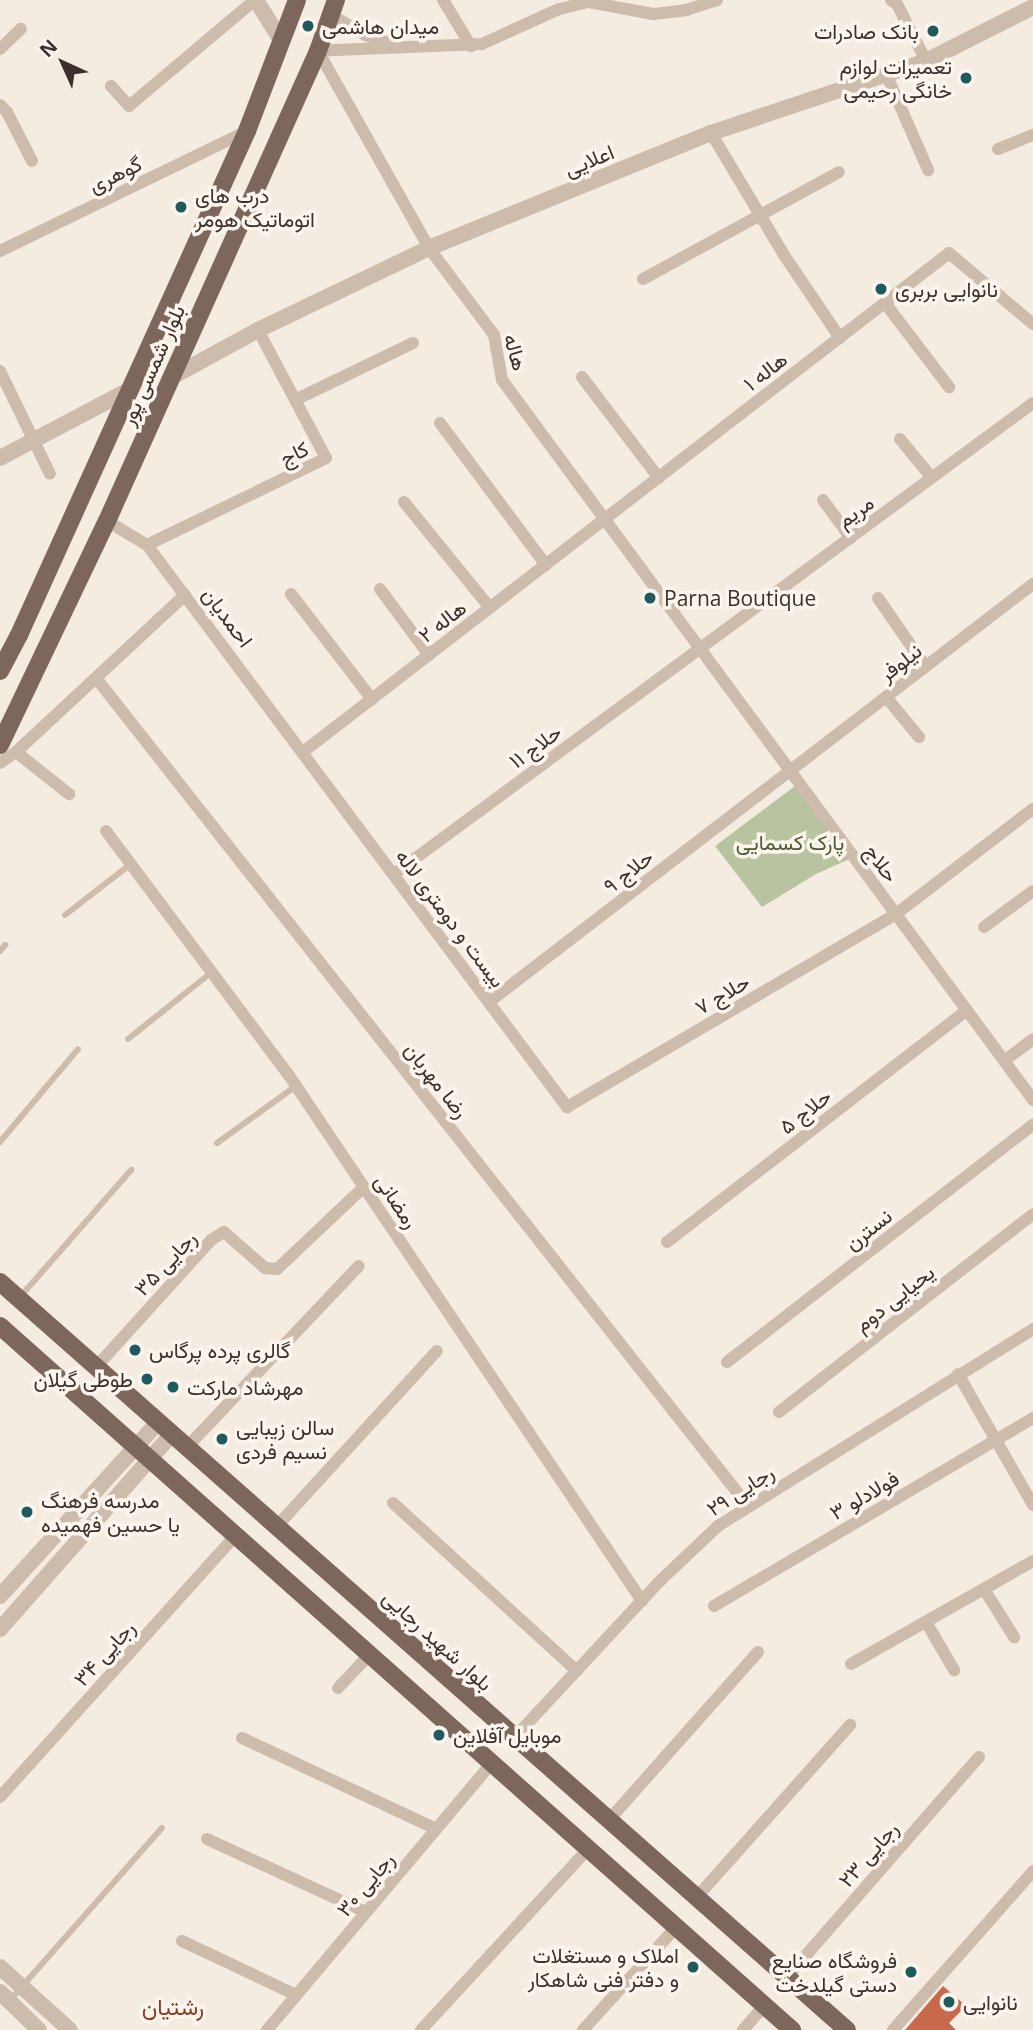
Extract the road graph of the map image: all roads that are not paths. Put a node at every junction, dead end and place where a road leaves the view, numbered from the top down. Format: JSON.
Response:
{"nodes":[{"id":1,"x":256,"y":0,"type":"edge"},
{"id":2,"x":297,"y":0,"type":"edge"},
{"id":3,"x":443,"y":0,"type":"edge"},
{"id":4,"x":717,"y":0,"type":"edge"},
{"id":5,"x":891,"y":0,"type":"edge"},
{"id":6,"x":332,"y":5,"type":"edge"},
{"id":7,"x":557,"y":5,"type":"edge"},
{"id":8,"x":1025,"y":6,"type":"edge"},
{"id":9,"x":21,"y":29,"type":"dead end"},
{"id":10,"x":282,"y":41,"type":"junction"},
{"id":11,"x":471,"y":46,"type":"junction"},
{"id":12,"x":399,"y":47,"type":"junction"},
{"id":13,"x":0,"y":49,"type":"edge"},
{"id":14,"x":318,"y":51,"type":"junction"},
{"id":15,"x":926,"y":61,"type":"junction"},
{"id":16,"x":887,"y":76,"type":"junction"},
{"id":17,"x":111,"y":86,"type":"dead end"},
{"id":18,"x":2,"y":111,"type":"edge"},
{"id":19,"x":247,"y":131,"type":"junction"},
{"id":20,"x":711,"y":133,"type":"junction"},
{"id":21,"x":1033,"y":135,"type":"edge"},
{"id":22,"x":998,"y":149,"type":"dead end"},
{"id":23,"x":32,"y":161,"type":"dead end"},
{"id":24,"x":928,"y":170,"type":"dead end"},
{"id":25,"x":839,"y":172,"type":"dead end"},
{"id":26,"x":760,"y":215,"type":"junction"},
{"id":27,"x":429,"y":248,"type":"junction"},
{"id":28,"x":0,"y":251,"type":"edge"},
{"id":29,"x":643,"y":279,"type":"dead end"},
{"id":30,"x":885,"y":303,"type":"junction"},
{"id":31,"x":1033,"y":324,"type":"edge"},
{"id":32,"x":258,"y":330,"type":"junction"},
{"id":33,"x":840,"y":338,"type":"junction"},
{"id":34,"x":413,"y":343,"type":"dead end"},
{"id":35,"x":0,"y":371,"type":"edge"},
{"id":36,"x":172,"y":377,"type":"junction"},
{"id":37,"x":582,"y":377,"type":"dead end"},
{"id":38,"x":949,"y":387,"type":"dead end"},
{"id":39,"x":129,"y":390,"type":"junction"},
{"id":40,"x":295,"y":400,"type":"junction"},
{"id":41,"x":1033,"y":404,"type":"edge"},
{"id":42,"x":440,"y":423,"type":"dead end"},
{"id":43,"x":900,"y":439,"type":"dead end"},
{"id":44,"x":34,"y":440,"type":"junction"},
{"id":45,"x":0,"y":458,"type":"edge"},
{"id":46,"x":50,"y":474,"type":"dead end"},
{"id":47,"x":659,"y":478,"type":"junction"},
{"id":48,"x":932,"y":478,"type":"junction"},
{"id":49,"x":822,"y":500,"type":"dead end"},
{"id":50,"x":404,"y":502,"type":"dead end"},
{"id":51,"x":604,"y":520,"type":"junction"},
{"id":52,"x":107,"y":521,"type":"junction"},
{"id":53,"x":851,"y":538,"type":"junction"},
{"id":54,"x":147,"y":545,"type":"junction"},
{"id":55,"x":546,"y":565,"type":"junction"},
{"id":56,"x":1033,"y":584,"type":"edge"},
{"id":57,"x":380,"y":589,"type":"dead end"},
{"id":58,"x":291,"y":594,"type":"dead end"},
{"id":59,"x":185,"y":595,"type":"junction"},
{"id":60,"x":878,"y":598,"type":"dead end"},
{"id":61,"x":490,"y":608,"type":"junction"},
{"id":62,"x":700,"y":649,"type":"junction"},
{"id":63,"x":429,"y":655,"type":"junction"},
{"id":64,"x":925,"y":667,"type":"junction"},
{"id":65,"x":0,"y":671,"type":"edge"},
{"id":66,"x":96,"y":678,"type":"junction"},
{"id":67,"x":886,"y":697,"type":"junction"},
{"id":68,"x":373,"y":699,"type":"junction"},
{"id":69,"x":919,"y":737,"type":"dead end"},
{"id":70,"x":8,"y":749,"type":"edge"},
{"id":71,"x":303,"y":752,"type":"junction"},
{"id":72,"x":0,"y":763,"type":"edge"},
{"id":73,"x":790,"y":770,"type":"junction"},
{"id":74,"x":69,"y":794,"type":"dead end"},
{"id":75,"x":1033,"y":809,"type":"edge"},
{"id":76,"x":106,"y":831,"type":"dead end"},
{"id":77,"x":131,"y":864,"type":"junction"},
{"id":78,"x":394,"y":874,"type":"junction"},
{"id":79,"x":1033,"y":891,"type":"edge"},
{"id":80,"x":896,"y":914,"type":"junction"},
{"id":81,"x":65,"y":915,"type":"dead end"},
{"id":82,"x":984,"y":928,"type":"dead end"},
{"id":83,"x":212,"y":972,"type":"junction"},
{"id":84,"x":489,"y":1002,"type":"junction"},
{"id":85,"x":967,"y":1010,"type":"junction"},
{"id":86,"x":1033,"y":1038,"type":"edge"},
{"id":87,"x":128,"y":1039,"type":"dead end"},
{"id":88,"x":78,"y":1049,"type":"dead end"},
{"id":89,"x":1004,"y":1061,"type":"junction"},
{"id":90,"x":296,"y":1086,"type":"junction"},
{"id":91,"x":1033,"y":1100,"type":"edge"},
{"id":92,"x":567,"y":1107,"type":"joint"},
{"id":93,"x":1033,"y":1125,"type":"edge"},
{"id":94,"x":0,"y":1142,"type":"edge"},
{"id":95,"x":217,"y":1143,"type":"dead end"},
{"id":96,"x":131,"y":1170,"type":"dead end"},
{"id":97,"x":364,"y":1187,"type":"junction"},
{"id":98,"x":1033,"y":1214,"type":"edge"},
{"id":99,"x":667,"y":1242,"type":"dead end"},
{"id":100,"x":359,"y":1266,"type":"dead end"},
{"id":101,"x":0,"y":1282,"type":"edge"},
{"id":102,"x":19,"y":1299,"type":"junction"},
{"id":103,"x":0,"y":1326,"type":"edge"},
{"id":104,"x":1033,"y":1329,"type":"edge"},
{"id":105,"x":437,"y":1352,"type":"dead end"},
{"id":106,"x":727,"y":1362,"type":"dead end"},
{"id":107,"x":96,"y":1367,"type":"junction"},
{"id":108,"x":958,"y":1374,"type":"junction"},
{"id":109,"x":779,"y":1412,"type":"dead end"},
{"id":110,"x":1033,"y":1418,"type":"edge"},
{"id":111,"x":159,"y":1421,"type":"junction"},
{"id":112,"x":173,"y":1433,"type":"junction"},
{"id":113,"x":997,"y":1440,"type":"junction"},
{"id":114,"x":137,"y":1446,"type":"junction"},
{"id":115,"x":188,"y":1447,"type":"junction"},
{"id":116,"x":152,"y":1458,"type":"junction"},
{"id":117,"x":393,"y":1503,"type":"dead end"},
{"id":118,"x":1033,"y":1505,"type":"edge"},
{"id":119,"x":748,"y":1506,"type":"junction"},
{"id":120,"x":277,"y":1527,"type":"junction"},
{"id":121,"x":236,"y":1535,"type":"junction"},
{"id":122,"x":1033,"y":1562,"type":"edge"},
{"id":123,"x":984,"y":1589,"type":"junction"},
{"id":124,"x":0,"y":1596,"type":"edge"},
{"id":125,"x":642,"y":1601,"type":"junction"},
{"id":126,"x":714,"y":1606,"type":"dead end"},
{"id":127,"x":926,"y":1622,"type":"junction"},
{"id":128,"x":0,"y":1629,"type":"edge"},
{"id":129,"x":1014,"y":1637,"type":"dead end"},
{"id":130,"x":758,"y":1652,"type":"dead end"},
{"id":131,"x":370,"y":1654,"type":"junction"},
{"id":132,"x":851,"y":1664,"type":"dead end"},
{"id":133,"x":954,"y":1670,"type":"dead end"},
{"id":134,"x":577,"y":1671,"type":"junction"},
{"id":135,"x":338,"y":1688,"type":"dead end"},
{"id":136,"x":850,"y":1725,"type":"dead end"},
{"id":137,"x":242,"y":1738,"type":"dead end"},
{"id":138,"x":514,"y":1738,"type":"junction"},
{"id":139,"x":979,"y":1757,"type":"dead end"},
{"id":140,"x":492,"y":1763,"type":"junction"},
{"id":141,"x":0,"y":1797,"type":"edge"},
{"id":142,"x":608,"y":1821,"type":"junction"},
{"id":143,"x":162,"y":1828,"type":"dead end"},
{"id":144,"x":436,"y":1829,"type":"junction"},
{"id":145,"x":206,"y":1839,"type":"dead end"},
{"id":146,"x":588,"y":1849,"type":"junction"},
{"id":147,"x":1033,"y":1871,"type":"edge"},
{"id":148,"x":696,"y":1898,"type":"junction"},
{"id":149,"x":366,"y":1912,"type":"junction"},
{"id":150,"x":676,"y":1927,"type":"junction"},
{"id":151,"x":183,"y":1941,"type":"dead end"},
{"id":152,"x":0,"y":1967,"type":"edge"},
{"id":153,"x":787,"y":1977,"type":"junction"},
{"id":154,"x":21,"y":1986,"type":"junction"},
{"id":155,"x":296,"y":1995,"type":"junction"},
{"id":156,"x":5,"y":1996,"type":"edge"},
{"id":157,"x":764,"y":2006,"type":"junction"},
{"id":158,"x":39,"y":2030,"type":"edge"},
{"id":159,"x":70,"y":2030,"type":"edge"},
{"id":160,"x":267,"y":2030,"type":"edge"},
{"id":161,"x":421,"y":2030,"type":"edge"},
{"id":162,"x":583,"y":2030,"type":"edge"},
{"id":163,"x":743,"y":2030,"type":"edge"},
{"id":164,"x":792,"y":2030,"type":"edge"},
{"id":165,"x":847,"y":2030,"type":"edge"},
{"id":166,"x":893,"y":2030,"type":"edge"}],
"edges":[{"from":1,"to":10,"type":"street"},
{"from":1,"to":17,"type":"street"},
{"from":2,"to":10,"type":"main road","name":"بلوار شمسی پور"},
{"from":3,"to":11,"type":"street"},
{"from":4,"to":7,"type":"street"},
{"from":5,"to":15,"type":"street"},
{"from":6,"to":12,"type":"street"},
{"from":6,"to":14,"type":"main road","name":"بلوار شمسی پور"},
{"from":7,"to":11,"type":"street"},
{"from":8,"to":15,"type":"street","name":"اعلایی"},
{"from":9,"to":13,"type":"street"},
{"from":10,"to":19,"type":"main road","name":"بلوار شمسی پور"},
{"from":11,"to":12,"type":"street"},
{"from":12,"to":14,"type":"street"},
{"from":14,"to":27,"type":"street","name":"هاله"},
{"from":14,"to":36,"type":"main road","name":"بلوار شمسی پور"},
{"from":15,"to":16,"type":"street","name":"اعلایی"},
{"from":16,"to":20,"type":"street","name":"اعلایی"},
{"from":16,"to":24,"type":"street"},
{"from":18,"to":23,"type":"street"},
{"from":19,"to":28,"type":"street","name":"گوهری"},
{"from":19,"to":39,"type":"main road","name":"بلوار شمسی پور"},
{"from":20,"to":26,"type":"street"},
{"from":20,"to":27,"type":"street","name":"اعلایی"},
{"from":21,"to":22,"type":"street"},
{"from":25,"to":26,"type":"street"},
{"from":26,"to":29,"type":"street"},
{"from":26,"to":33,"type":"street"},
{"from":27,"to":32,"type":"street","name":"اعلایی"},
{"from":27,"to":51,"type":"street","name":"هاله"},
{"from":30,"to":31,"type":"street","name":"هاله ۱"},
{"from":30,"to":33,"type":"street","name":"هاله ۱"},
{"from":30,"to":38,"type":"street"},
{"from":32,"to":36,"type":"street","name":"اعلایی"},
{"from":32,"to":40,"type":"street","name":"کاج"},
{"from":33,"to":47,"type":"street","name":"هاله ۱"},
{"from":34,"to":40,"type":"street"},
{"from":35,"to":44,"type":"street"},
{"from":36,"to":52,"type":"main road","name":"بلوار شمسی پور"},
{"from":37,"to":47,"type":"street"},
{"from":39,"to":44,"type":"street"},
{"from":39,"to":65,"type":"main road","name":"بلوار شمسی پور"},
{"from":40,"to":54,"type":"street","name":"کاج"},
{"from":41,"to":48,"type":"street","name":"مریم"},
{"from":42,"to":55,"type":"street"},
{"from":43,"to":48,"type":"street"},
{"from":44,"to":45,"type":"street"},
{"from":44,"to":46,"type":"street"},
{"from":47,"to":51,"type":"street","name":"هاله ۱"},
{"from":48,"to":53,"type":"street","name":"مریم"},
{"from":49,"to":53,"type":"street"},
{"from":50,"to":61,"type":"street"},
{"from":51,"to":55,"type":"street","name":"هاله ۲"},
{"from":51,"to":62,"type":"street","name":"هاله"},
{"from":52,"to":54,"type":"street","name":"احمدیان"},
{"from":52,"to":70,"type":"main road","name":"بلوار شمسی پور"},
{"from":53,"to":62,"type":"street","name":"مریم"},
{"from":54,"to":59,"type":"street","name":"احمدیان"},
{"from":55,"to":61,"type":"street","name":"هاله ۲"},
{"from":56,"to":64,"type":"street","name":"نیلوفر"},
{"from":57,"to":63,"type":"street"},
{"from":58,"to":68,"type":"street"},
{"from":59,"to":66,"type":"street"},
{"from":59,"to":71,"type":"street","name":"احمدیان"},
{"from":60,"to":64,"type":"street"},
{"from":61,"to":63,"type":"street","name":"هاله ۲"},
{"from":62,"to":73,"type":"street","name":"حلاج"},
{"from":62,"to":78,"type":"street","name":"حلاج ۱۱"},
{"from":63,"to":68,"type":"street","name":"هاله ۲"},
{"from":64,"to":67,"type":"street","name":"نیلوفر"},
{"from":66,"to":70,"type":"street"},
{"from":66,"to":119,"type":"street","name":"رضا مهربان"},
{"from":67,"to":69,"type":"street"},
{"from":67,"to":73,"type":"street","name":"نیلوفر"},
{"from":68,"to":71,"type":"street","name":"هاله ۲"},
{"from":70,"to":72,"type":"street"},
{"from":70,"to":74,"type":"street"},
{"from":71,"to":78,"type":"street","name":"بیست و دومتری لاله"},
{"from":73,"to":80,"type":"street","name":"حلاج"},
{"from":73,"to":84,"type":"street","name":"حلاج ۹"},
{"from":75,"to":80,"type":"street","name":"حلاج ۷"},
{"from":76,"to":77,"type":"street","name":"رمضانی"},
{"from":77,"to":81,"type":"lane"},
{"from":77,"to":83,"type":"street","name":"رمضانی"},
{"from":78,"to":84,"type":"street","name":"بیست و دومتری لاله"},
{"from":79,"to":82,"type":"street"},
{"from":80,"to":85,"type":"street","name":"حلاج"},
{"from":80,"to":92,"type":"street","name":"حلاج ۷"},
{"from":83,"to":87,"type":"lane"},
{"from":83,"to":90,"type":"street","name":"رمضانی"},
{"from":84,"to":92,"type":"street","name":"بیست و دومتری لاله"},
{"from":85,"to":89,"type":"street","name":"حلاج"},
{"from":85,"to":99,"type":"street","name":"حلاج ۵"},
{"from":86,"to":89,"type":"street"},
{"from":88,"to":94,"type":"lane"},
{"from":89,"to":91,"type":"street","name":"حلاج"},
{"from":90,"to":95,"type":"lane"},
{"from":90,"to":97,"type":"street","name":"رمضانی"},
{"from":93,"to":106,"type":"street","name":"نسترن"},
{"from":96,"to":102,"type":"lane"},
{"from":97,"to":107,"type":"street","name":"رجایی ۳۵"},
{"from":97,"to":125,"type":"street","name":"رمضانی"},
{"from":98,"to":109,"type":"street","name":"یحیایی دوم"},
{"from":100,"to":115,"type":"street"},
{"from":101,"to":102,"type":"main road","name":"بلوار شهید رجایی"},
{"from":102,"to":107,"type":"main road","name":"بلوار شهید رجایی"},
{"from":103,"to":114,"type":"main road"},
{"from":104,"to":108,"type":"street","name":"رجایی ۲۹"},
{"from":105,"to":120,"type":"street"},
{"from":107,"to":111,"type":"main road","name":"بلوار شهید رجایی"},
{"from":108,"to":113,"type":"street"},
{"from":108,"to":119,"type":"street","name":"رجایی ۲۹"},
{"from":110,"to":113,"type":"street","name":"فولادلو ۳"},
{"from":111,"to":112,"type":"main road","name":"بلوار شهید رجایی"},
{"from":111,"to":114,"type":"street"},
{"from":112,"to":115,"type":"main road","name":"بلوار شهید رجایی"},
{"from":112,"to":116,"type":"street"},
{"from":113,"to":118,"type":"street"},
{"from":113,"to":126,"type":"street","name":"فولادلو ۳"},
{"from":114,"to":116,"type":"main road"},
{"from":114,"to":124,"type":"street"},
{"from":115,"to":120,"type":"main road","name":"بلوار شهید رجایی"},
{"from":116,"to":121,"type":"main road"},
{"from":116,"to":128,"type":"street"},
{"from":117,"to":134,"type":"street"},
{"from":119,"to":125,"type":"street","name":"رجایی ۲۹"},
{"from":120,"to":138,"type":"main road","name":"بلوار شهید رجایی"},
{"from":121,"to":131,"type":"main road"},
{"from":121,"to":141,"type":"street","name":"رجایی ۳۴"},
{"from":122,"to":123,"type":"street"},
{"from":123,"to":127,"type":"street"},
{"from":123,"to":129,"type":"street"},
{"from":125,"to":134,"type":"street","name":"رجایی ۲۹"},
{"from":127,"to":132,"type":"street"},
{"from":127,"to":133,"type":"street"},
{"from":130,"to":142,"type":"street"},
{"from":131,"to":135,"type":"street"},
{"from":131,"to":140,"type":"main road"},
{"from":134,"to":138,"type":"street","name":"رجایی ۲۹"},
{"from":136,"to":148,"type":"street"},
{"from":137,"to":144,"type":"street"},
{"from":138,"to":142,"type":"main road","name":"بلوار شهید رجایی"},
{"from":139,"to":153,"type":"street","name":"رجایی ۲۳"},
{"from":140,"to":144,"type":"street","name":"رجایی ۳۰"},
{"from":140,"to":146,"type":"main road"},
{"from":142,"to":148,"type":"main road","name":"بلوار شهید رجایی"},
{"from":143,"to":154,"type":"lane"},
{"from":144,"to":149,"type":"street","name":"رجایی ۳۰"},
{"from":145,"to":149,"type":"street"},
{"from":146,"to":150,"type":"main road"},
{"from":146,"to":161,"type":"street"},
{"from":147,"to":166,"type":"street"},
{"from":148,"to":153,"type":"main road","name":"بلوار شهید رجایی"},
{"from":149,"to":155,"type":"street","name":"رجایی ۳۰"},
{"from":150,"to":157,"type":"main road"},
{"from":150,"to":162,"type":"street"},
{"from":151,"to":155,"type":"street"},
{"from":152,"to":154,"type":"street"},
{"from":153,"to":165,"type":"main road","name":"بلوار شهید رجایی"},
{"from":154,"to":156,"type":"lane"},
{"from":154,"to":159,"type":"street"},
{"from":155,"to":160,"type":"street","name":"رجایی ۳۰"},
{"from":156,"to":158,"type":"street"},
{"from":157,"to":163,"type":"street"},
{"from":157,"to":164,"type":"main road"}]}
